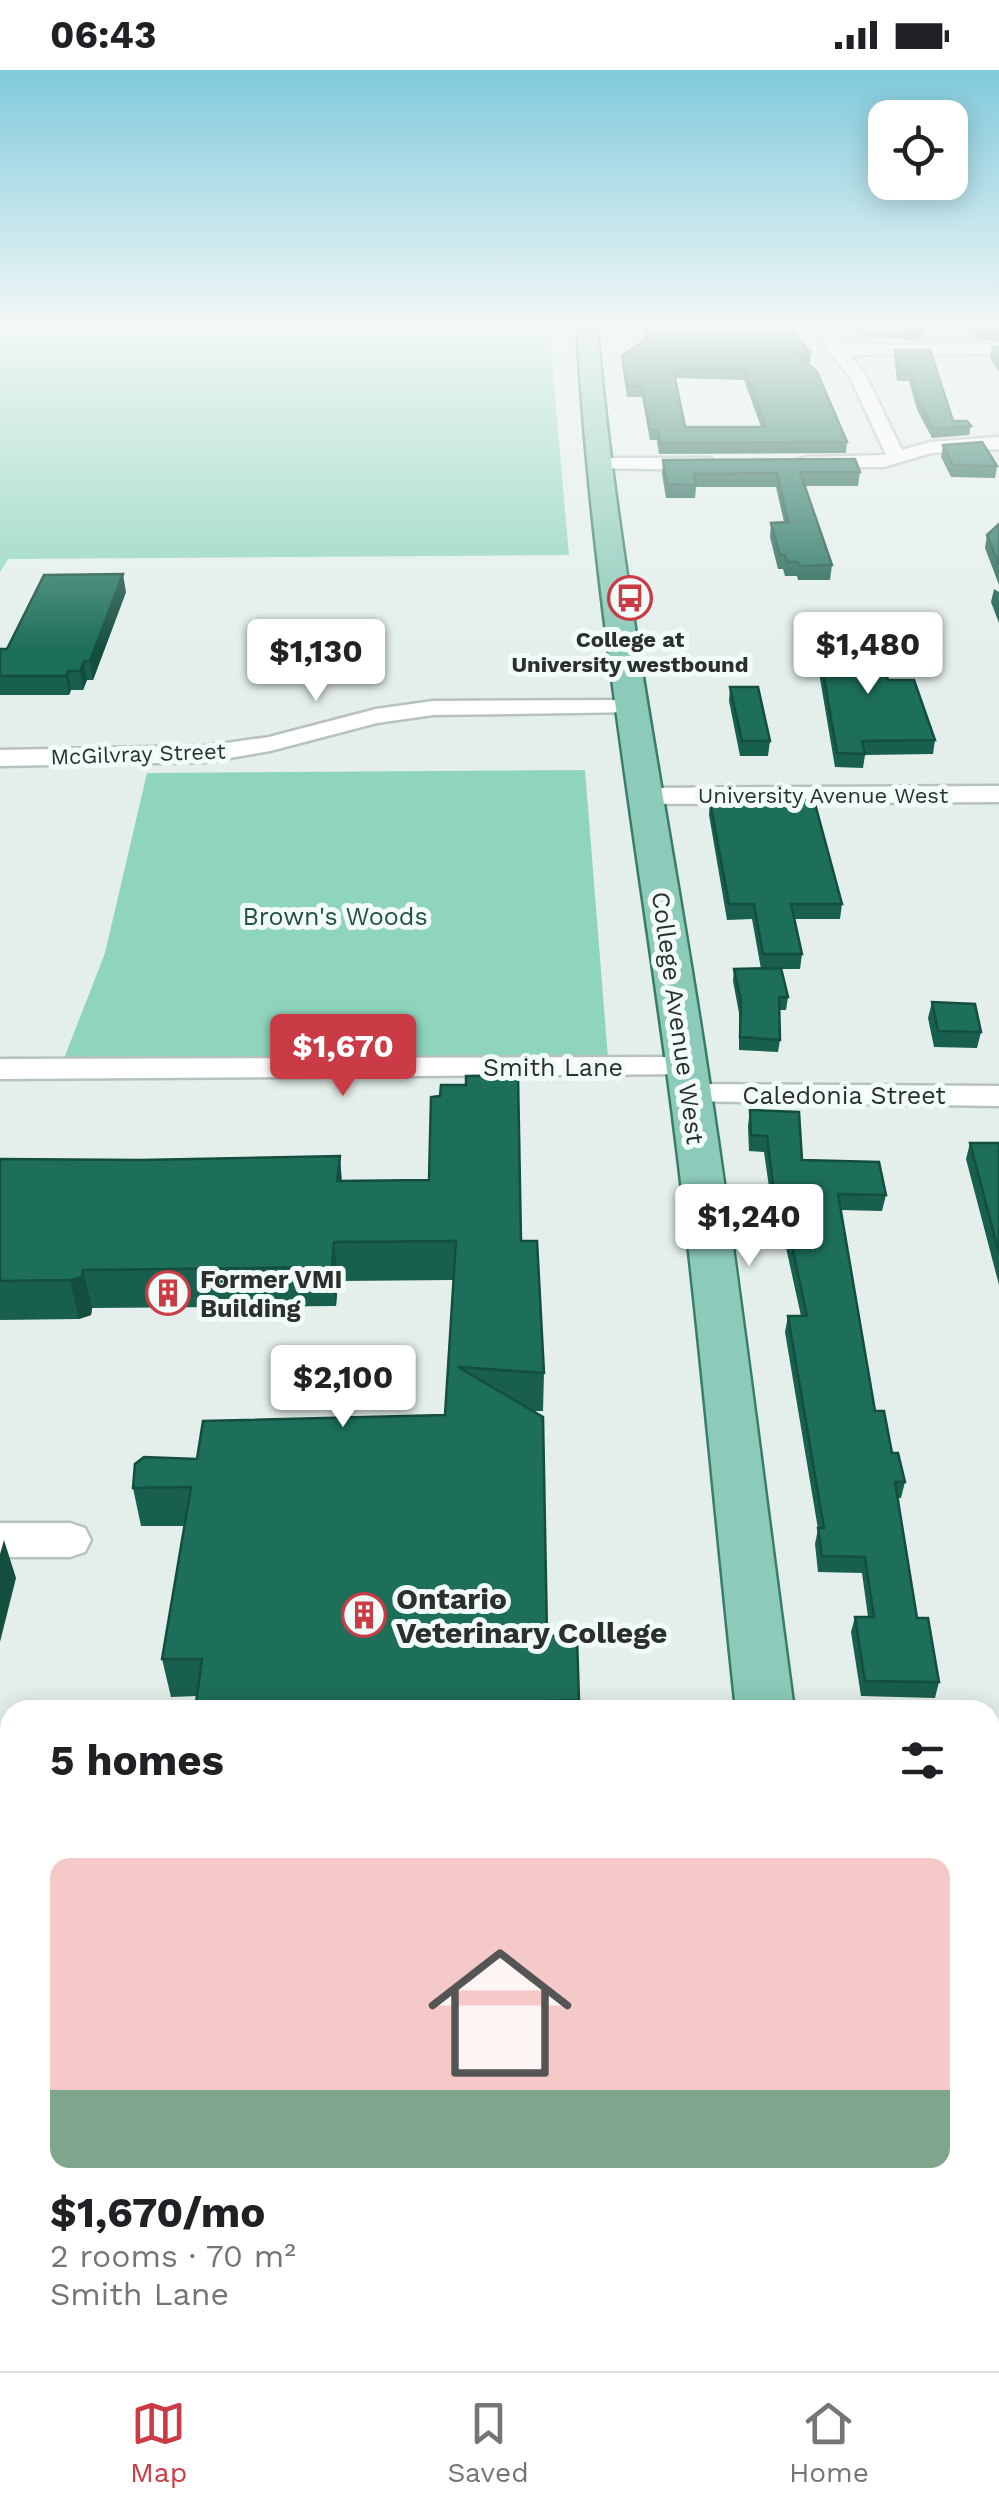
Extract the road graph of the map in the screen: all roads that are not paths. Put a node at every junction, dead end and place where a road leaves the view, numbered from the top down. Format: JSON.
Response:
{"nodes":[{"id":1,"x":596,"y":435,"type":"edge"},
{"id":2,"x":886,"y":435,"type":"edge"},
{"id":3,"x":999,"y":443,"type":"edge"},
{"id":4,"x":896,"y":456,"type":"junction"},
{"id":5,"x":794,"y":463,"type":"edge"},
{"id":6,"x":599,"y":464,"type":"junction"},
{"id":7,"x":725,"y":464,"type":"edge"},
{"id":8,"x":631,"y":708,"type":"junction"},
{"id":9,"x":0,"y":758,"type":"edge"},
{"id":10,"x":999,"y":794,"type":"edge"},
{"id":11,"x":646,"y":796,"type":"junction"},
{"id":12,"x":0,"y":1069,"type":"edge"},
{"id":13,"x":688,"y":1080,"type":"junction"},
{"id":14,"x":999,"y":1096,"type":"edge"},
{"id":15,"x":0,"y":1540,"type":"edge"},
{"id":16,"x":70,"y":1540,"type":"dead end"},
{"id":17,"x":764,"y":1700,"type":"edge"}],
"edges":[{"from":1,"to":6,"type":"main road","name":"College Avenue West"},
{"from":2,"to":4,"type":"street"},
{"from":3,"to":4,"type":"street"},
{"from":4,"to":5,"type":"street"},
{"from":6,"to":7,"type":"street"},
{"from":6,"to":8,"type":"main road","name":"College Avenue West"},
{"from":8,"to":9,"type":"street","name":"McGilvray Street"},
{"from":8,"to":11,"type":"main road","name":"College Avenue West"},
{"from":10,"to":11,"type":"street","name":"University Avenue West"},
{"from":11,"to":13,"type":"main road","name":"College Avenue West"},
{"from":12,"to":13,"type":"street","name":"Smith Lane"},
{"from":13,"to":14,"type":"street","name":"Caledonia Street"},
{"from":13,"to":17,"type":"main road","name":"College Avenue West"},
{"from":15,"to":16,"type":"street"}]}
